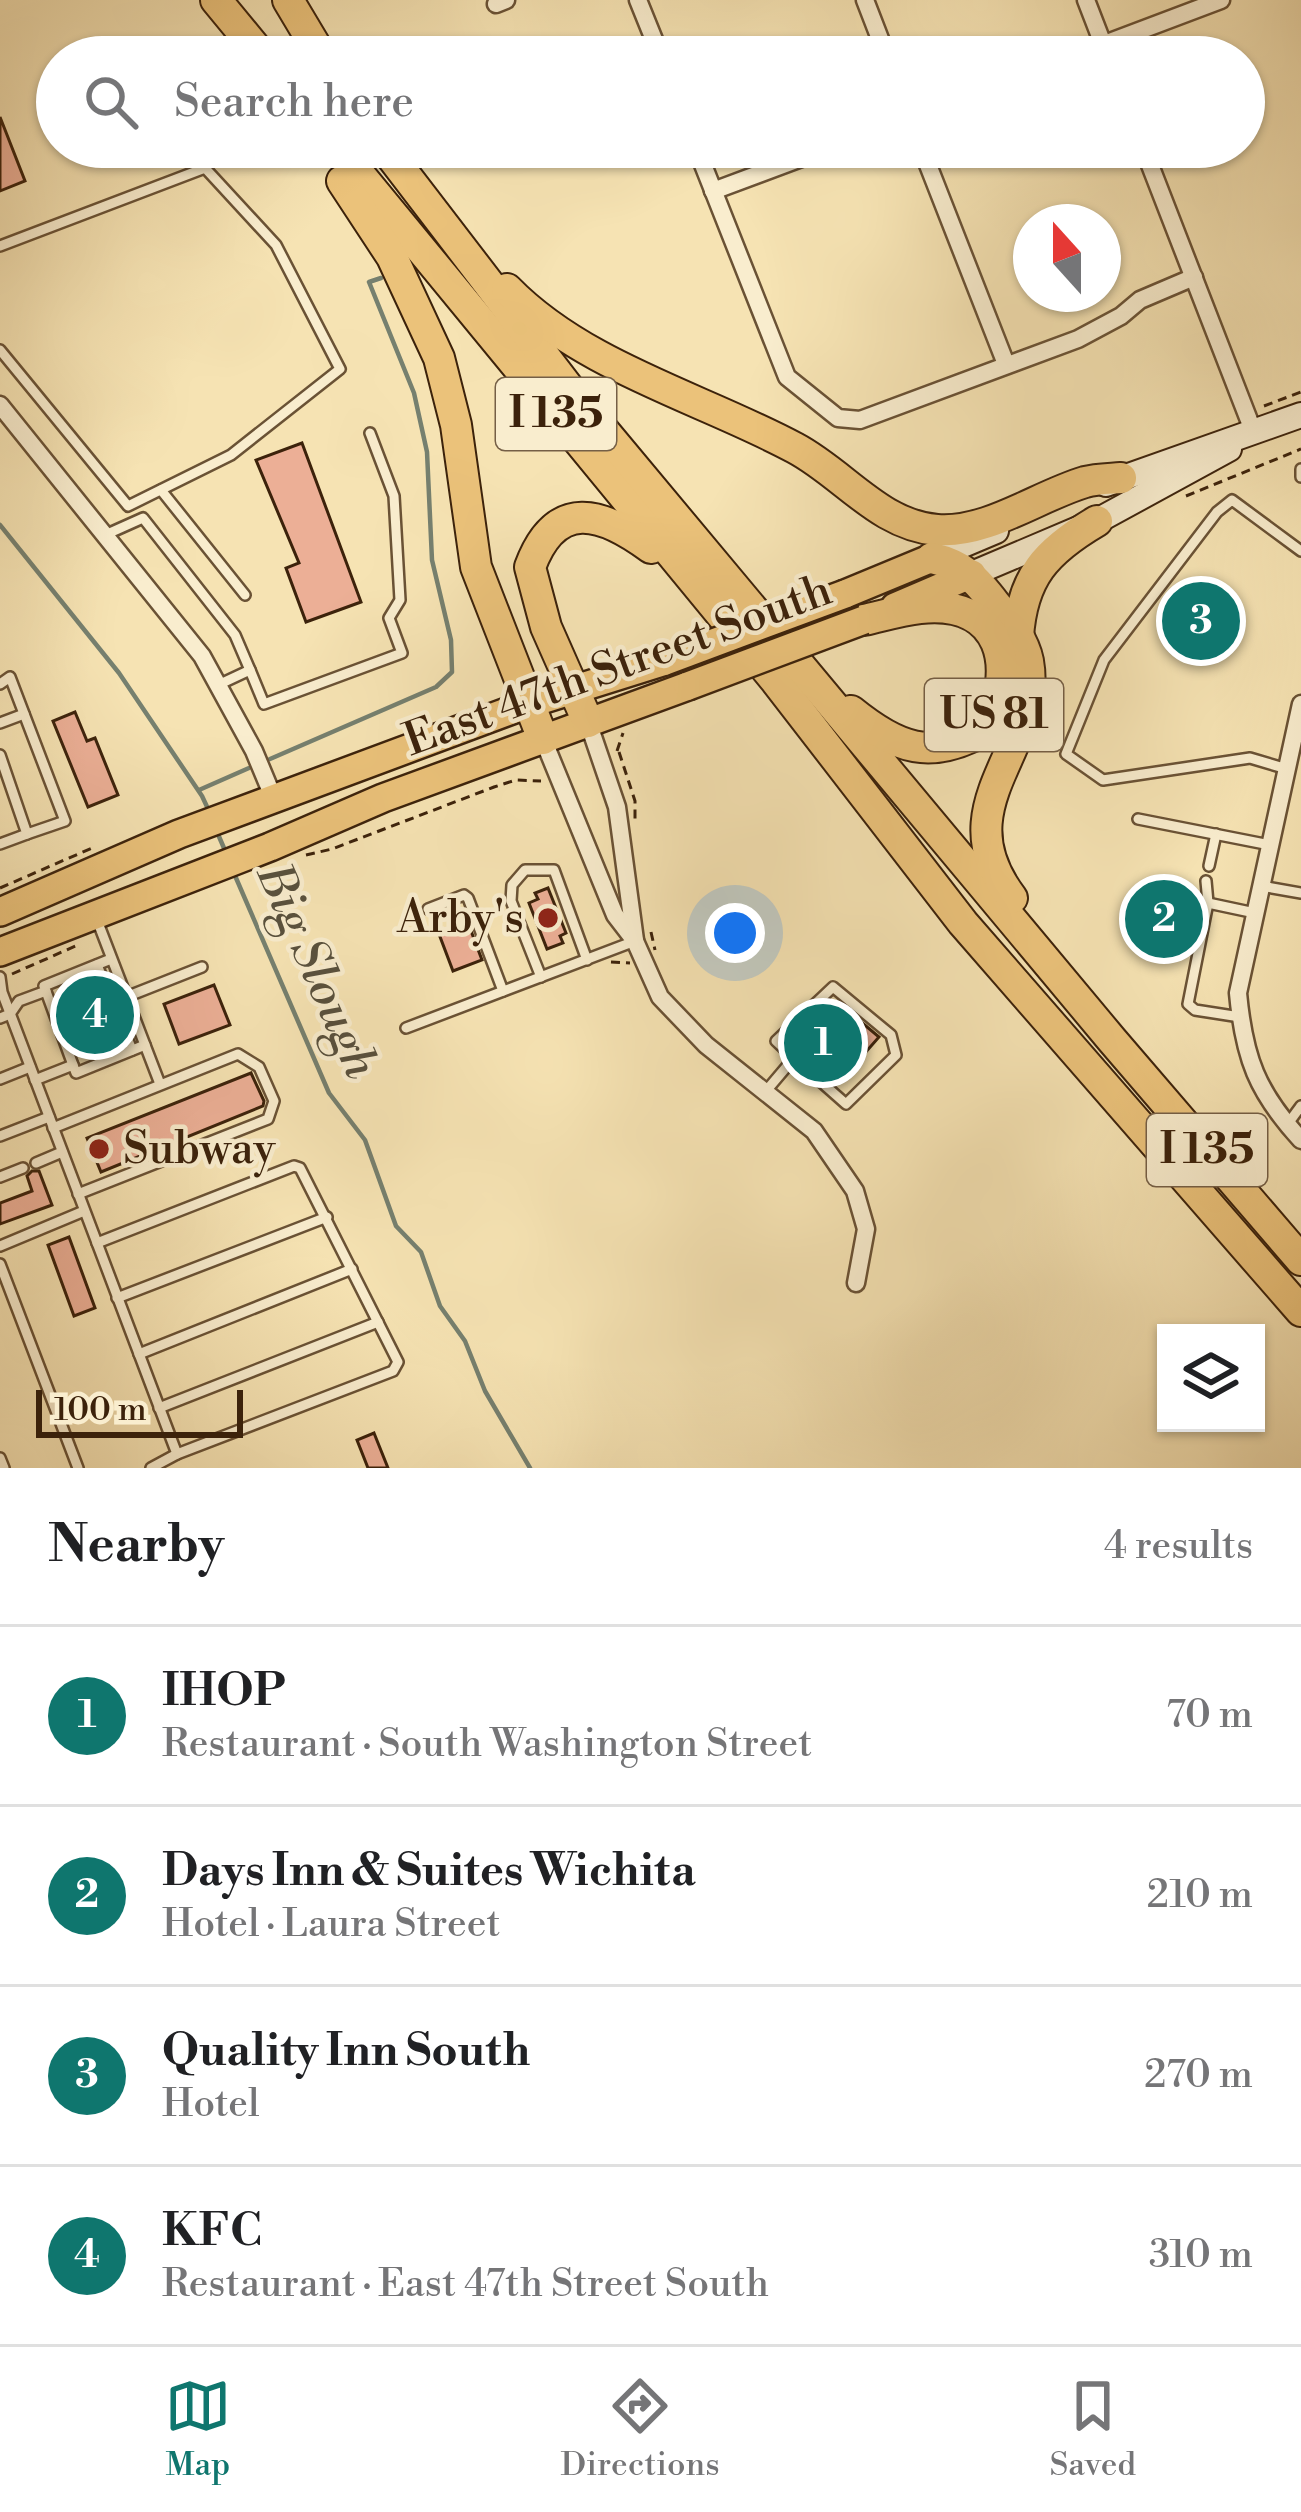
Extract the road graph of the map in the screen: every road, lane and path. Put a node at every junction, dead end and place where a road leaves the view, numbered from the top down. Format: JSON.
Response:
{"nodes":[{"id":1,"x":214,"y":0,"type":"edge"},
{"id":2,"x":288,"y":0,"type":"edge"},
{"id":3,"x":638,"y":0,"type":"edge"},
{"id":4,"x":865,"y":0,"type":"edge"},
{"id":5,"x":1086,"y":0,"type":"edge"},
{"id":6,"x":1221,"y":0,"type":"edge"},
{"id":7,"x":239,"y":36,"type":"edge"},
{"id":8,"x":245,"y":36,"type":"edge"},
{"id":9,"x":309,"y":36,"type":"edge"},
{"id":10,"x":653,"y":36,"type":"edge"},
{"id":11,"x":878,"y":36,"type":"edge"},
{"id":12,"x":1100,"y":36,"type":"edge"},
{"id":13,"x":1140,"y":36,"type":"edge"},
{"id":14,"x":332,"y":168,"type":"edge"},
{"id":15,"x":354,"y":168,"type":"edge"},
{"id":16,"x":400,"y":168,"type":"edge"},
{"id":17,"x":704,"y":168,"type":"edge"},
{"id":18,"x":774,"y":168,"type":"edge"},
{"id":19,"x":930,"y":168,"type":"edge"},
{"id":20,"x":1151,"y":168,"type":"edge"},
{"id":21,"x":713,"y":191,"type":"junction"},
{"id":22,"x":429,"y":207,"type":"junction"},
{"id":23,"x":0,"y":246,"type":"edge"},
{"id":24,"x":1194,"y":277,"type":"junction"},
{"id":25,"x":0,"y":350,"type":"edge"},
{"id":26,"x":1006,"y":364,"type":"junction"},
{"id":27,"x":0,"y":405,"type":"edge"},
{"id":28,"x":1264,"y":406,"type":"dead end"},
{"id":29,"x":1300,"y":412,"type":"edge"},
{"id":30,"x":370,"y":433,"type":"dead end"},
{"id":31,"x":1254,"y":433,"type":"junction"},
{"id":32,"x":1121,"y":478,"type":"junction"},
{"id":33,"x":161,"y":490,"type":"junction"},
{"id":34,"x":1097,"y":520,"type":"junction"},
{"id":35,"x":105,"y":535,"type":"junction"},
{"id":36,"x":1301,"y":550,"type":"edge"},
{"id":37,"x":932,"y":558,"type":"junction"},
{"id":38,"x":685,"y":573,"type":"junction"},
{"id":39,"x":972,"y":574,"type":"junction"},
{"id":40,"x":245,"y":595,"type":"dead end"},
{"id":41,"x":864,"y":620,"type":"junction"},
{"id":42,"x":1018,"y":637,"type":"junction"},
{"id":43,"x":250,"y":670,"type":"junction"},
{"id":44,"x":806,"y":676,"type":"junction"},
{"id":45,"x":0,"y":685,"type":"edge"},
{"id":46,"x":218,"y":685,"type":"junction"},
{"id":47,"x":574,"y":690,"type":"junction"},
{"id":48,"x":528,"y":704,"type":"junction"},
{"id":49,"x":1301,"y":704,"type":"edge"},
{"id":50,"x":24,"y":714,"type":"junction"},
{"id":51,"x":588,"y":722,"type":"junction"},
{"id":52,"x":0,"y":723,"type":"edge"},
{"id":53,"x":626,"y":729,"type":"dead end"},
{"id":54,"x":543,"y":739,"type":"junction"},
{"id":55,"x":0,"y":755,"type":"edge"},
{"id":56,"x":599,"y":758,"type":"junction"},
{"id":57,"x":560,"y":773,"type":"junction"},
{"id":58,"x":1290,"y":781,"type":"edge"},
{"id":59,"x":264,"y":803,"type":"junction"},
{"id":60,"x":1138,"y":818,"type":"dead end"},
{"id":61,"x":27,"y":834,"type":"junction"},
{"id":62,"x":1216,"y":834,"type":"junction"},
{"id":63,"x":0,"y":844,"type":"edge"},
{"id":64,"x":1270,"y":845,"type":"junction"},
{"id":65,"x":296,"y":858,"type":"dead end"},
{"id":66,"x":1209,"y":866,"type":"dead end"},
{"id":67,"x":1206,"y":881,"type":"dead end"},
{"id":68,"x":1261,"y":886,"type":"junction"},
{"id":69,"x":1301,"y":892,"type":"edge"},
{"id":70,"x":1208,"y":903,"type":"junction"},
{"id":71,"x":428,"y":909,"type":"dead end"},
{"id":72,"x":0,"y":912,"type":"edge"},
{"id":73,"x":1255,"y":913,"type":"junction"},
{"id":74,"x":95,"y":914,"type":"junction"},
{"id":75,"x":635,"y":941,"type":"junction"},
{"id":76,"x":0,"y":952,"type":"edge"},
{"id":77,"x":111,"y":959,"type":"junction"},
{"id":78,"x":587,"y":960,"type":"junction"},
{"id":79,"x":97,"y":965,"type":"junction"},
{"id":80,"x":202,"y":967,"type":"dead end"},
{"id":81,"x":0,"y":977,"type":"edge"},
{"id":82,"x":541,"y":977,"type":"junction"},
{"id":83,"x":503,"y":991,"type":"junction"},
{"id":84,"x":46,"y":992,"type":"junction"},
{"id":85,"x":126,"y":997,"type":"junction"},
{"id":86,"x":5,"y":1016,"type":"edge"},
{"id":87,"x":1240,"y":1017,"type":"junction"},
{"id":88,"x":406,"y":1028,"type":"dead end"},
{"id":89,"x":1112,"y":1040,"type":"junction"},
{"id":90,"x":145,"y":1045,"type":"junction"},
{"id":91,"x":132,"y":1050,"type":"junction"},
{"id":92,"x":794,"y":1058,"type":"junction"},
{"id":93,"x":74,"y":1065,"type":"junction"},
{"id":94,"x":30,"y":1067,"type":"junction"},
{"id":95,"x":0,"y":1079,"type":"edge"},
{"id":96,"x":35,"y":1080,"type":"junction"},
{"id":97,"x":160,"y":1084,"type":"junction"},
{"id":98,"x":766,"y":1091,"type":"junction"},
{"id":99,"x":1301,"y":1106,"type":"edge"},
{"id":100,"x":51,"y":1122,"type":"junction"},
{"id":101,"x":1287,"y":1125,"type":"junction"},
{"id":102,"x":0,"y":1136,"type":"edge"},
{"id":103,"x":1301,"y":1140,"type":"edge"},
{"id":104,"x":62,"y":1152,"type":"junction"},
{"id":105,"x":36,"y":1163,"type":"dead end"},
{"id":106,"x":23,"y":1168,"type":"dead end"},
{"id":107,"x":0,"y":1177,"type":"edge"},
{"id":108,"x":78,"y":1194,"type":"junction"},
{"id":109,"x":85,"y":1211,"type":"junction"},
{"id":110,"x":327,"y":1217,"type":"junction"},
{"id":111,"x":97,"y":1243,"type":"junction"},
{"id":112,"x":0,"y":1246,"type":"edge"},
{"id":113,"x":1301,"y":1260,"type":"edge"},
{"id":114,"x":0,"y":1264,"type":"edge"},
{"id":115,"x":352,"y":1269,"type":"junction"},
{"id":116,"x":856,"y":1283,"type":"dead end"},
{"id":117,"x":118,"y":1298,"type":"junction"},
{"id":118,"x":1301,"y":1311,"type":"edge"},
{"id":119,"x":378,"y":1322,"type":"junction"},
{"id":120,"x":139,"y":1354,"type":"junction"},
{"id":121,"x":159,"y":1408,"type":"junction"},
{"id":122,"x":177,"y":1454,"type":"junction"},
{"id":123,"x":0,"y":1458,"type":"edge"},
{"id":124,"x":4,"y":1468,"type":"edge"},
{"id":125,"x":78,"y":1468,"type":"edge"},
{"id":126,"x":151,"y":1468,"type":"edge"}],
"edges":[{"from":1,"to":7,"type":"highway"},
{"from":1,"to":8,"type":"highway"},
{"from":2,"to":9,"type":"highway"},
{"from":3,"to":10,"type":"street"},
{"from":4,"to":11,"type":"street"},
{"from":5,"to":12,"type":"street"},
{"from":6,"to":13,"type":"street"},
{"from":14,"to":48,"type":"highway"},
{"from":15,"to":38,"type":"highway","number":"I 135"},
{"from":16,"to":22,"type":"highway","number":"I 135"},
{"from":17,"to":21,"type":"street"},
{"from":18,"to":21,"type":"street"},
{"from":19,"to":26,"type":"street"},
{"from":20,"to":24,"type":"street"},
{"from":21,"to":26,"type":"street"},
{"from":22,"to":32,"type":"highway"},
{"from":22,"to":44,"type":"highway","number":"I 135"},
{"from":23,"to":33,"type":"lane"},
{"from":24,"to":26,"type":"street"},
{"from":24,"to":31,"type":"street"},
{"from":25,"to":33,"type":"lane"},
{"from":27,"to":35,"type":"street"},
{"from":28,"to":29,"type":"path"},
{"from":29,"to":31,"type":"main road","name":"East 47th Street South"},
{"from":30,"to":43,"type":"lane"},
{"from":31,"to":32,"type":"main road","name":"East 47th Street South"},
{"from":31,"to":34,"type":"main road","name":"East 47th Street South"},
{"from":32,"to":37,"type":"main road","name":"East 47th Street South"},
{"from":33,"to":40,"type":"lane"},
{"from":34,"to":39,"type":"main road","name":"East 47th Street South"},
{"from":34,"to":42,"type":"highway"},
{"from":35,"to":43,"type":"lane"},
{"from":35,"to":46,"type":"street"},
{"from":36,"to":58,"type":"lane"},
{"from":37,"to":39,"type":"highway"},
{"from":37,"to":47,"type":"main road","name":"East 47th Street South","bridge":true},
{"from":38,"to":47,"type":"highway"},
{"from":38,"to":118,"type":"highway","number":"I 135"},
{"from":39,"to":41,"type":"main road","name":"East 47th Street South"},
{"from":39,"to":42,"type":"highway"},
{"from":41,"to":44,"type":"highway","number":"US 81"},
{"from":41,"to":51,"type":"main road","name":"East 47th Street South","number":"US 81","bridge":true},
{"from":42,"to":89,"type":"highway"},
{"from":43,"to":46,"type":"lane"},
{"from":44,"to":89,"type":"highway","number":"I 135"},
{"from":45,"to":50,"type":"lane"},
{"from":46,"to":59,"type":"street"},
{"from":47,"to":48,"type":"main road","name":"East 47th Street South"},
{"from":47,"to":51,"type":"highway"},
{"from":48,"to":54,"type":"highway"},
{"from":48,"to":59,"type":"main road","name":"East 47th Street South"},
{"from":49,"to":58,"type":"street"},
{"from":50,"to":52,"type":"lane"},
{"from":50,"to":61,"type":"lane"},
{"from":51,"to":54,"type":"main road","name":"East 47th Street South","number":"US 81"},
{"from":51,"to":56,"type":"street"},
{"from":53,"to":56,"type":"path"},
{"from":54,"to":57,"type":"street"},
{"from":54,"to":74,"type":"main road","name":"East 47th Street South","number":"US 81"},
{"from":55,"to":61,"type":"lane"},
{"from":56,"to":75,"type":"street"},
{"from":57,"to":65,"type":"path"},
{"from":57,"to":75,"type":"street"},
{"from":58,"to":64,"type":"street"},
{"from":59,"to":72,"type":"main road","name":"East 47th Street South"},
{"from":60,"to":62,"type":"lane"},
{"from":61,"to":63,"type":"lane"},
{"from":62,"to":64,"type":"lane"},
{"from":62,"to":66,"type":"lane"},
{"from":64,"to":68,"type":"street"},
{"from":67,"to":70,"type":"lane"},
{"from":68,"to":69,"type":"lane"},
{"from":68,"to":73,"type":"street"},
{"from":70,"to":73,"type":"lane"},
{"from":70,"to":87,"type":"lane"},
{"from":71,"to":83,"type":"lane"},
{"from":73,"to":87,"type":"street"},
{"from":74,"to":76,"type":"main road","name":"East 47th Street South","number":"US 81"},
{"from":74,"to":77,"type":"lane"},
{"from":75,"to":78,"type":"lane"},
{"from":75,"to":98,"type":"street"},
{"from":77,"to":79,"type":"lane"},
{"from":77,"to":85,"type":"lane"},
{"from":78,"to":82,"type":"lane"},
{"from":78,"to":82,"type":"lane"},
{"from":79,"to":84,"type":"lane"},
{"from":79,"to":91,"type":"lane"},
{"from":80,"to":85,"type":"lane"},
{"from":81,"to":86,"type":"lane"},
{"from":82,"to":83,"type":"lane"},
{"from":83,"to":88,"type":"lane"},
{"from":84,"to":86,"type":"lane"},
{"from":84,"to":93,"type":"lane"},
{"from":85,"to":90,"type":"lane"},
{"from":86,"to":94,"type":"lane"},
{"from":87,"to":101,"type":"street"},
{"from":89,"to":113,"type":"highway","number":"I 135"},
{"from":90,"to":91,"type":"lane"},
{"from":90,"to":97,"type":"lane"},
{"from":91,"to":93,"type":"lane"},
{"from":92,"to":92,"type":"lane"},
{"from":92,"to":98,"type":"lane"},
{"from":93,"to":96,"type":"lane"},
{"from":94,"to":95,"type":"lane"},
{"from":94,"to":96,"type":"lane"},
{"from":96,"to":100,"type":"lane"},
{"from":97,"to":100,"type":"lane"},
{"from":97,"to":108,"type":"lane"},
{"from":98,"to":116,"type":"street"},
{"from":99,"to":101,"type":"lane"},
{"from":100,"to":102,"type":"lane"},
{"from":100,"to":104,"type":"lane"},
{"from":101,"to":103,"type":"street"},
{"from":104,"to":105,"type":"lane"},
{"from":104,"to":108,"type":"lane"},
{"from":106,"to":107,"type":"lane"},
{"from":108,"to":109,"type":"lane"},
{"from":109,"to":111,"type":"lane"},
{"from":109,"to":112,"type":"lane"},
{"from":110,"to":111,"type":"lane"},
{"from":110,"to":115,"type":"lane"},
{"from":110,"to":117,"type":"lane"},
{"from":111,"to":117,"type":"lane"},
{"from":114,"to":125,"type":"lane"},
{"from":115,"to":119,"type":"lane"},
{"from":115,"to":120,"type":"lane"},
{"from":117,"to":120,"type":"lane"},
{"from":119,"to":121,"type":"lane"},
{"from":119,"to":122,"type":"lane"},
{"from":120,"to":121,"type":"lane"},
{"from":121,"to":122,"type":"lane"},
{"from":122,"to":126,"type":"lane"},
{"from":123,"to":124,"type":"lane"}]}
